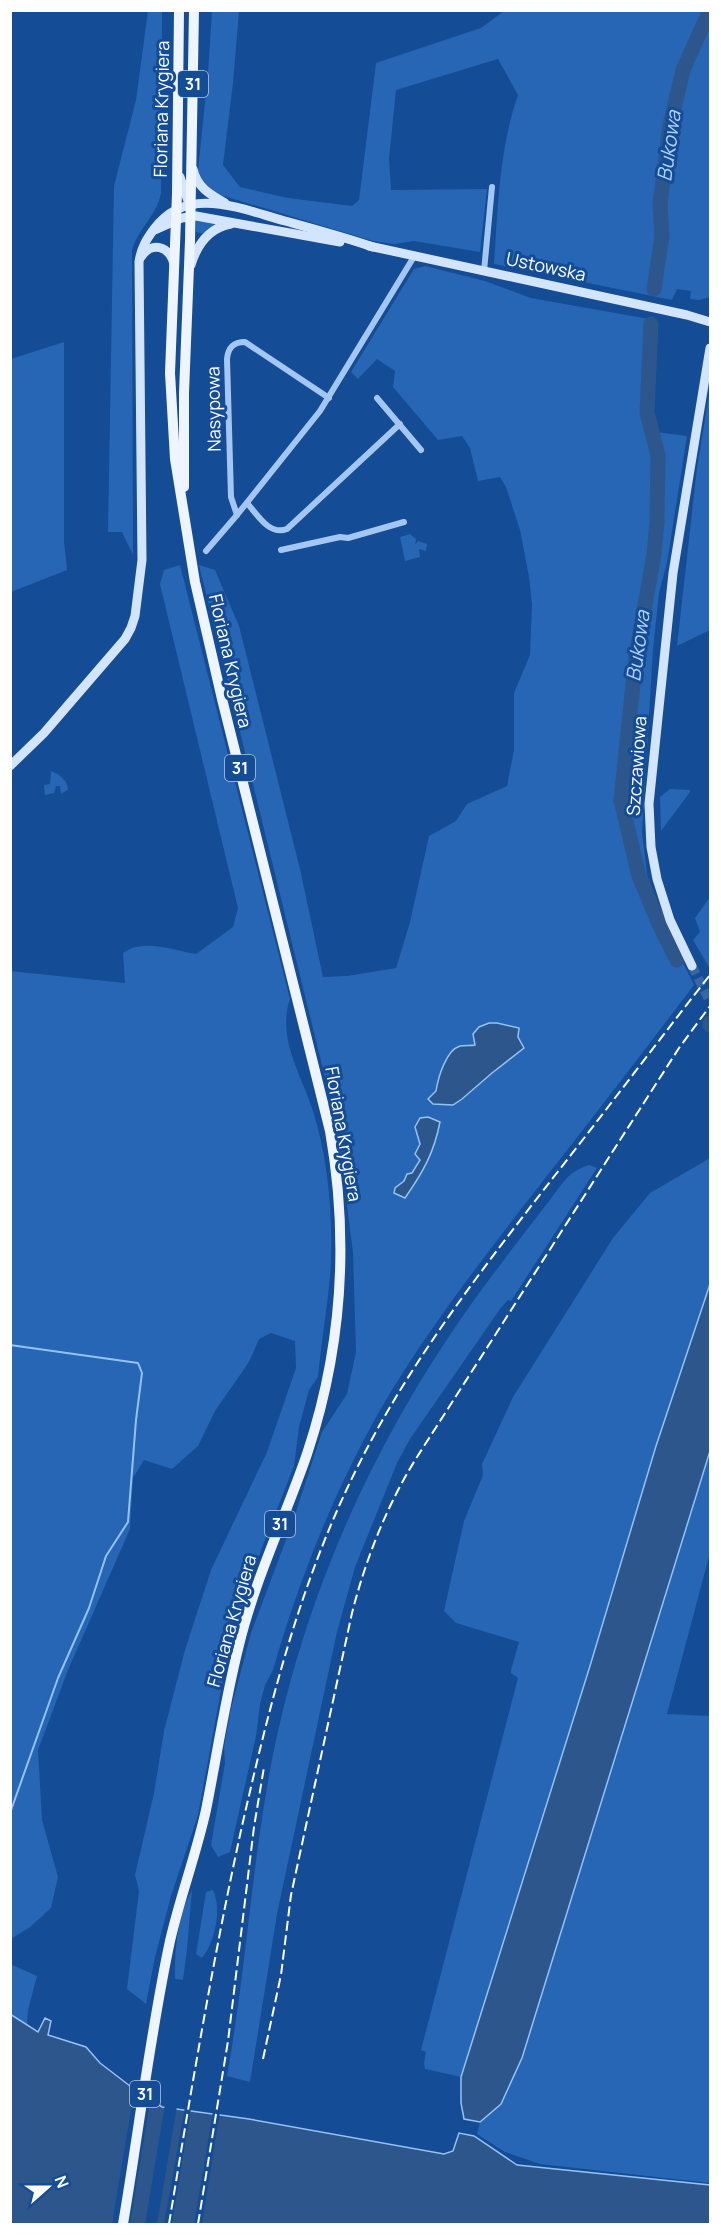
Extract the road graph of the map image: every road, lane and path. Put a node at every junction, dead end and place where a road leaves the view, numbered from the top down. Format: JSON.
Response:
{"nodes":[{"id":1,"x":179,"y":10,"type":"edge"},
{"id":2,"x":194,"y":10,"type":"edge"},
{"id":3,"x":178,"y":164,"type":"junction"},
{"id":4,"x":192,"y":166,"type":"junction"},
{"id":5,"x":492,"y":187,"type":"dead end"},
{"id":6,"x":235,"y":207,"type":"junction"},
{"id":7,"x":177,"y":208,"type":"junction"},
{"id":8,"x":192,"y":210,"type":"junction"},
{"id":9,"x":176,"y":221,"type":"junction"},
{"id":10,"x":238,"y":224,"type":"junction"},
{"id":11,"x":151,"y":233,"type":"junction"},
{"id":12,"x":373,"y":247,"type":"junction"},
{"id":13,"x":415,"y":255,"type":"junction"},
{"id":14,"x":139,"y":262,"type":"junction"},
{"id":15,"x":174,"y":266,"type":"junction"},
{"id":16,"x":484,"y":271,"type":"junction"},
{"id":17,"x":189,"y":273,"type":"junction"},
{"id":18,"x":711,"y":322,"type":"edge"},
{"id":19,"x":711,"y":348,"type":"edge"},
{"id":20,"x":329,"y":398,"type":"junction"},
{"id":21,"x":377,"y":398,"type":"dead end"},
{"id":22,"x":400,"y":424,"type":"junction"},
{"id":23,"x":421,"y":450,"type":"dead end"},
{"id":24,"x":247,"y":503,"type":"junction"},
{"id":25,"x":184,"y":505,"type":"junction"},
{"id":26,"x":237,"y":515,"type":"junction"},
{"id":27,"x":404,"y":522,"type":"dead end"},
{"id":28,"x":281,"y":550,"type":"dead end"},
{"id":29,"x":206,"y":551,"type":"dead end"},
{"id":30,"x":10,"y":766,"type":"edge"},
{"id":31,"x":692,"y":966,"type":"tunnel mouth"},
{"id":32,"x":123,"y":2224,"type":"edge"}],
"edges":[{"from":1,"to":3,"type":"main road","name":"Floriana Krygiera","number":"31"},
{"from":2,"to":4,"type":"main road","name":"Floriana Krygiera","number":"31"},
{"from":3,"to":7,"type":"main road","name":"Floriana Krygiera","number":"31"},
{"from":3,"to":8,"type":"street"},
{"from":4,"to":6,"type":"street","name":"Ustowska"},
{"from":4,"to":8,"type":"main road","name":"Floriana Krygiera","number":"31"},
{"from":5,"to":16,"type":"street"},
{"from":6,"to":8,"type":"street","name":"Ustowska"},
{"from":6,"to":12,"type":"street","name":"Ustowska"},
{"from":7,"to":8,"type":"street"},
{"from":7,"to":9,"type":"main road","name":"Floriana Krygiera","number":"31"},
{"from":7,"to":11,"type":"street"},
{"from":8,"to":9,"type":"street"},
{"from":8,"to":10,"type":"street","name":"Ustowska"},
{"from":8,"to":17,"type":"main road","name":"Floriana Krygiera","number":"31"},
{"from":9,"to":11,"type":"street"},
{"from":9,"to":15,"type":"main road","name":"Floriana Krygiera","number":"31"},
{"from":10,"to":12,"type":"street","name":"Ustowska"},
{"from":10,"to":17,"type":"street","name":"Ustowska"},
{"from":11,"to":14,"type":"street"},
{"from":12,"to":13,"type":"street","name":"Ustowska"},
{"from":13,"to":16,"type":"street","name":"Ustowska"},
{"from":13,"to":20,"type":"street"},
{"from":14,"to":15,"type":"street"},
{"from":14,"to":30,"type":"street"},
{"from":15,"to":25,"type":"main road","name":"Floriana Krygiera","number":"31"},
{"from":16,"to":18,"type":"street","name":"Ustowska"},
{"from":17,"to":25,"type":"main road","name":"Floriana Krygiera","number":"31"},
{"from":19,"to":31,"type":"street","name":"Szczawiowa"},
{"from":20,"to":24,"type":"street"},
{"from":20,"to":26,"type":"street","name":"Nasypowa"},
{"from":21,"to":22,"type":"street"},
{"from":22,"to":23,"type":"street"},
{"from":22,"to":24,"type":"street"},
{"from":24,"to":26,"type":"street"},
{"from":25,"to":32,"type":"main road","name":"Floriana Krygiera","number":"31"},
{"from":26,"to":29,"type":"street"},
{"from":27,"to":28,"type":"street"}]}
